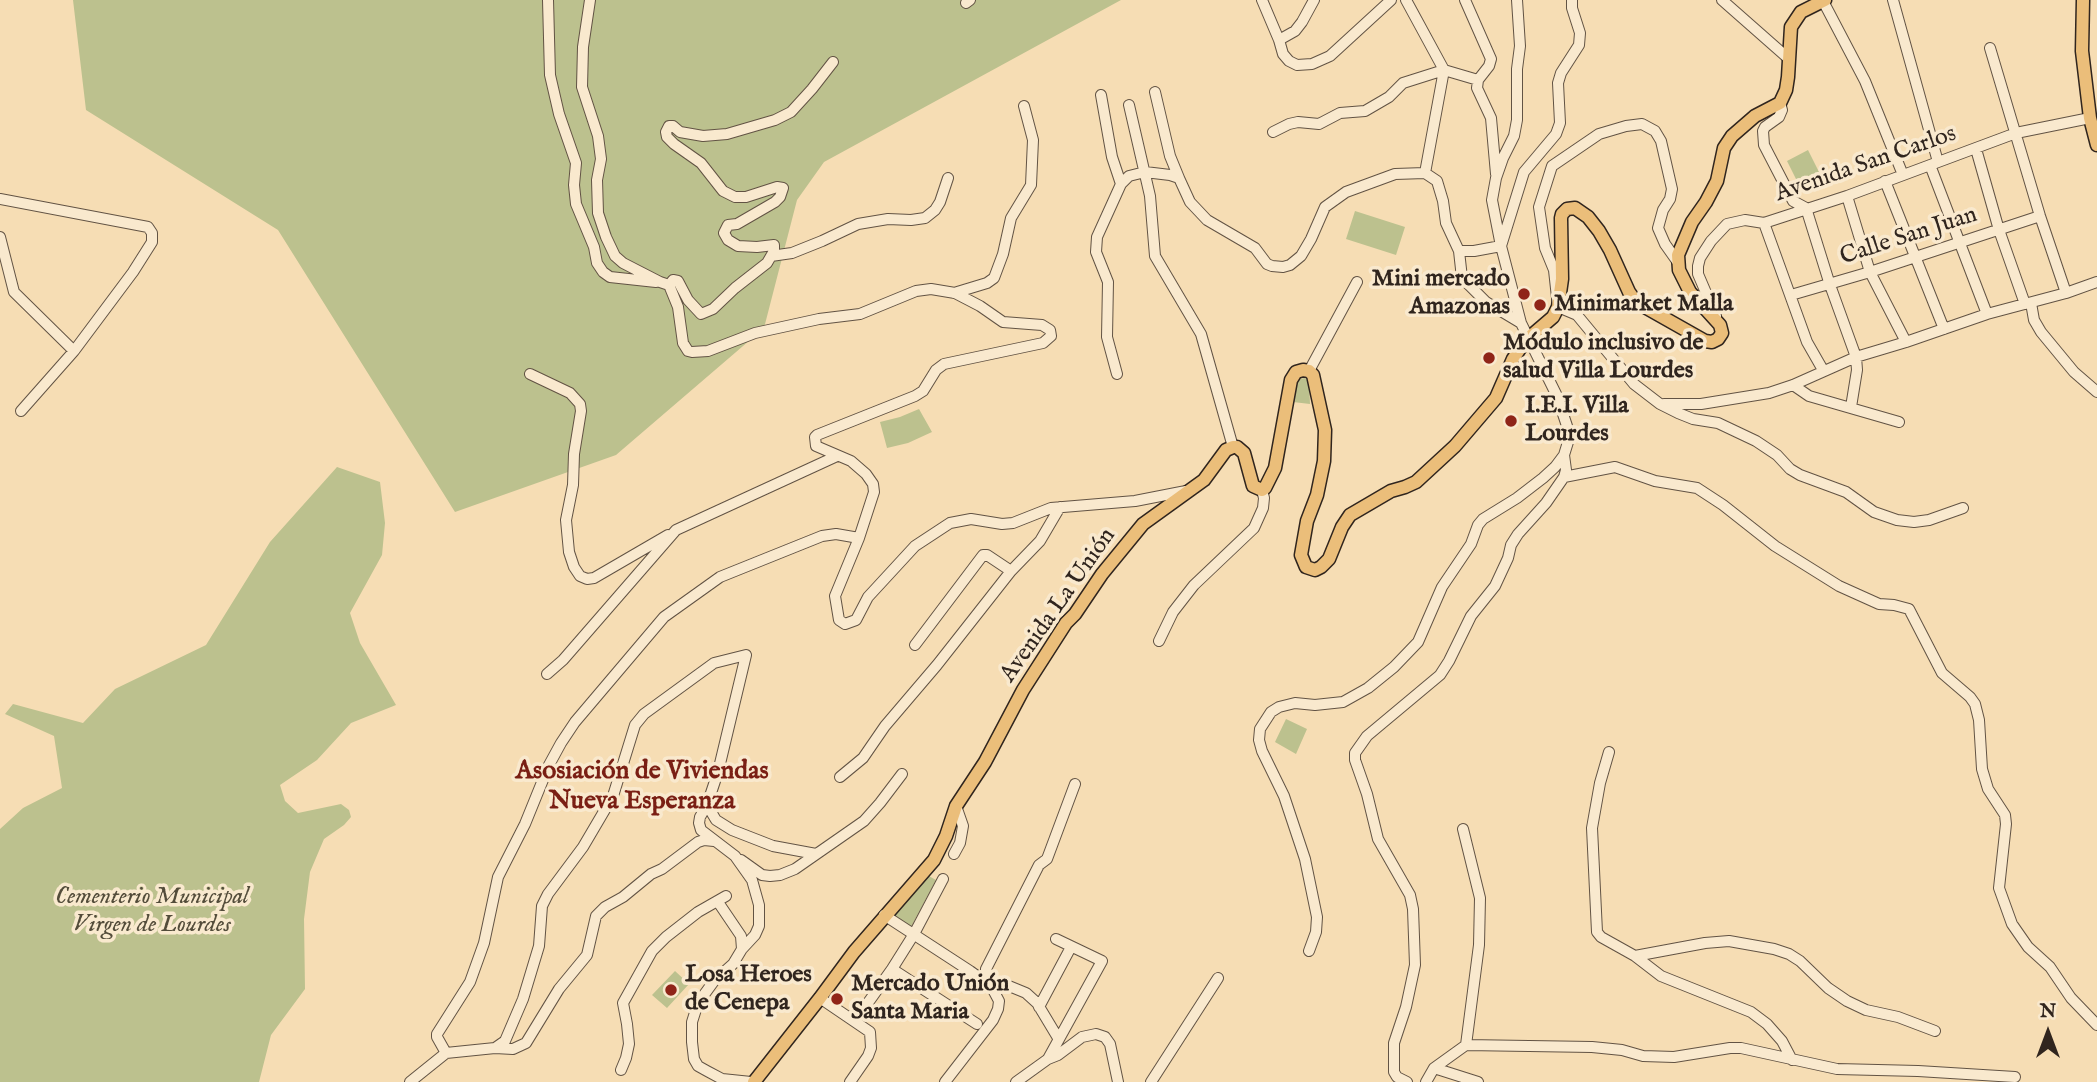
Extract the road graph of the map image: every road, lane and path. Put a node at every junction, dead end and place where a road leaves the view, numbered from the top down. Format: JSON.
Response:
{"nodes":[{"id":1,"x":548,"y":0,"type":"edge"},
{"id":2,"x":590,"y":0,"type":"edge"},
{"id":3,"x":1262,"y":0,"type":"edge"},
{"id":4,"x":1314,"y":0,"type":"edge"},
{"id":5,"x":1391,"y":0,"type":"edge"},
{"id":6,"x":1406,"y":0,"type":"edge"},
{"id":7,"x":1465,"y":0,"type":"edge"},
{"id":8,"x":1517,"y":0,"type":"edge"},
{"id":9,"x":1572,"y":0,"type":"edge"},
{"id":10,"x":1721,"y":0,"type":"edge"},
{"id":11,"x":1824,"y":0,"type":"edge"},
{"id":12,"x":1894,"y":0,"type":"edge"},
{"id":13,"x":2083,"y":0,"type":"edge"},
{"id":14,"x":1279,"y":40,"type":"junction"},
{"id":15,"x":1990,"y":48,"type":"dead end"},
{"id":16,"x":1789,"y":59,"type":"junction"},
{"id":17,"x":833,"y":62,"type":"dead end"},
{"id":18,"x":1444,"y":70,"type":"junction"},
{"id":19,"x":1478,"y":80,"type":"junction"},
{"id":20,"x":1155,"y":92,"type":"dead end"},
{"id":21,"x":1101,"y":95,"type":"dead end"},
{"id":22,"x":1780,"y":103,"type":"junction"},
{"id":23,"x":1129,"y":105,"type":"dead end"},
{"id":24,"x":1024,"y":106,"type":"dead end"},
{"id":25,"x":2090,"y":118,"type":"junction"},
{"id":26,"x":1273,"y":132,"type":"dead end"},
{"id":27,"x":2015,"y":133,"type":"junction"},
{"id":28,"x":2097,"y":145,"type":"edge"},
{"id":29,"x":1976,"y":149,"type":"junction"},
{"id":30,"x":1934,"y":163,"type":"junction"},
{"id":31,"x":1144,"y":172,"type":"junction"},
{"id":32,"x":1425,"y":173,"type":"junction"},
{"id":33,"x":1903,"y":175,"type":"junction"},
{"id":34,"x":947,"y":178,"type":"dead end"},
{"id":35,"x":1179,"y":178,"type":"junction"},
{"id":36,"x":1496,"y":178,"type":"junction"},
{"id":37,"x":1885,"y":181,"type":"junction"},
{"id":38,"x":1121,"y":184,"type":"junction"},
{"id":39,"x":1847,"y":196,"type":"junction"},
{"id":40,"x":0,"y":200,"type":"edge"},
{"id":41,"x":1806,"y":208,"type":"junction"},
{"id":42,"x":2040,"y":216,"type":"junction"},
{"id":43,"x":1764,"y":223,"type":"junction"},
{"id":44,"x":2000,"y":230,"type":"junction"},
{"id":45,"x":0,"y":237,"type":"edge"},
{"id":46,"x":1960,"y":242,"type":"junction"},
{"id":47,"x":1501,"y":246,"type":"junction"},
{"id":48,"x":1459,"y":251,"type":"junction"},
{"id":49,"x":771,"y":256,"type":"junction"},
{"id":50,"x":1915,"y":256,"type":"junction"},
{"id":51,"x":1677,"y":261,"type":"junction"},
{"id":52,"x":1870,"y":272,"type":"junction"},
{"id":53,"x":1357,"y":282,"type":"dead end"},
{"id":54,"x":2097,"y":282,"type":"edge"},
{"id":55,"x":665,"y":283,"type":"junction"},
{"id":56,"x":1830,"y":285,"type":"junction"},
{"id":57,"x":954,"y":293,"type":"junction"},
{"id":58,"x":2066,"y":293,"type":"junction"},
{"id":59,"x":1791,"y":295,"type":"junction"},
{"id":60,"x":2028,"y":304,"type":"junction"},
{"id":61,"x":1558,"y":307,"type":"junction"},
{"id":62,"x":1987,"y":314,"type":"junction"},
{"id":63,"x":1521,"y":323,"type":"junction"},
{"id":64,"x":1720,"y":325,"type":"junction"},
{"id":65,"x":1944,"y":329,"type":"junction"},
{"id":66,"x":1529,"y":338,"type":"junction"},
{"id":67,"x":1906,"y":342,"type":"junction"},
{"id":68,"x":74,"y":351,"type":"junction"},
{"id":69,"x":1856,"y":357,"type":"junction"},
{"id":70,"x":1824,"y":370,"type":"junction"},
{"id":71,"x":1309,"y":371,"type":"junction"},
{"id":72,"x":530,"y":374,"type":"dead end"},
{"id":73,"x":1117,"y":374,"type":"dead end"},
{"id":74,"x":1793,"y":384,"type":"junction"},
{"id":75,"x":2097,"y":392,"type":"edge"},
{"id":76,"x":1660,"y":404,"type":"junction"},
{"id":77,"x":1851,"y":407,"type":"junction"},
{"id":78,"x":21,"y":411,"type":"dead end"},
{"id":79,"x":1899,"y":422,"type":"dead end"},
{"id":80,"x":1233,"y":447,"type":"junction"},
{"id":81,"x":1564,"y":455,"type":"junction"},
{"id":82,"x":837,"y":456,"type":"junction"},
{"id":83,"x":1564,"y":477,"type":"junction"},
{"id":84,"x":1190,"y":490,"type":"junction"},
{"id":85,"x":1262,"y":490,"type":"junction"},
{"id":86,"x":1060,"y":507,"type":"junction"},
{"id":87,"x":1963,"y":508,"type":"dead end"},
{"id":88,"x":676,"y":530,"type":"junction"},
{"id":89,"x":859,"y":538,"type":"junction"},
{"id":90,"x":1011,"y":571,"type":"junction"},
{"id":91,"x":1159,"y":641,"type":"dead end"},
{"id":92,"x":915,"y":645,"type":"dead end"},
{"id":93,"x":547,"y":674,"type":"dead end"},
{"id":94,"x":1609,"y":752,"type":"dead end"},
{"id":95,"x":902,"y":774,"type":"dead end"},
{"id":96,"x":840,"y":777,"type":"dead end"},
{"id":97,"x":1075,"y":784,"type":"dead end"},
{"id":98,"x":707,"y":804,"type":"junction"},
{"id":99,"x":956,"y":806,"type":"junction"},
{"id":100,"x":1463,"y":829,"type":"dead end"},
{"id":101,"x":714,"y":841,"type":"junction"},
{"id":102,"x":816,"y":854,"type":"junction"},
{"id":103,"x":954,"y":854,"type":"dead end"},
{"id":104,"x":735,"y":856,"type":"junction"},
{"id":105,"x":943,"y":879,"type":"dead end"},
{"id":106,"x":884,"y":915,"type":"junction"},
{"id":107,"x":914,"y":934,"type":"junction"},
{"id":108,"x":1056,"y":939,"type":"dead end"},
{"id":109,"x":1071,"y":947,"type":"junction"},
{"id":110,"x":742,"y":949,"type":"junction"},
{"id":111,"x":1309,"y":951,"type":"dead end"},
{"id":112,"x":1635,"y":956,"type":"junction"},
{"id":113,"x":892,"y":970,"type":"junction"},
{"id":114,"x":1218,"y":978,"type":"dead end"},
{"id":115,"x":991,"y":986,"type":"junction"},
{"id":116,"x":820,"y":998,"type":"junction"},
{"id":117,"x":1039,"y":1007,"type":"junction"},
{"id":118,"x":855,"y":1021,"type":"junction"},
{"id":119,"x":977,"y":1024,"type":"dead end"},
{"id":120,"x":2097,"y":1025,"type":"edge"},
{"id":121,"x":1935,"y":1031,"type":"dead end"},
{"id":122,"x":1059,"y":1038,"type":"junction"},
{"id":123,"x":1466,"y":1045,"type":"junction"},
{"id":124,"x":495,"y":1048,"type":"junction"},
{"id":125,"x":446,"y":1053,"type":"junction"},
{"id":126,"x":1048,"y":1059,"type":"junction"},
{"id":127,"x":1792,"y":1060,"type":"junction"},
{"id":128,"x":1434,"y":1068,"type":"junction"},
{"id":129,"x":621,"y":1070,"type":"dead end"},
{"id":130,"x":2015,"y":1077,"type":"dead end"},
{"id":131,"x":1021,"y":1079,"type":"edge"},
{"id":132,"x":410,"y":1082,"type":"edge"},
{"id":133,"x":753,"y":1082,"type":"edge"},
{"id":134,"x":850,"y":1082,"type":"edge"},
{"id":135,"x":945,"y":1082,"type":"edge"},
{"id":136,"x":1118,"y":1082,"type":"edge"},
{"id":137,"x":1151,"y":1082,"type":"edge"},
{"id":138,"x":1407,"y":1082,"type":"edge"},
{"id":139,"x":1426,"y":1082,"type":"edge"},
{"id":140,"x":1478,"y":1082,"type":"edge"}],
"edges":[{"from":1,"to":55,"type":"street"},
{"from":2,"to":55,"type":"street"},
{"from":3,"to":14,"type":"street"},
{"from":4,"to":14,"type":"street"},
{"from":5,"to":14,"type":"street"},
{"from":6,"to":18,"type":"street"},
{"from":7,"to":19,"type":"street"},
{"from":8,"to":36,"type":"street"},
{"from":9,"to":47,"type":"street"},
{"from":10,"to":16,"type":"street"},
{"from":11,"to":16,"type":"main road"},
{"from":11,"to":33,"type":"street"},
{"from":12,"to":30,"type":"street"},
{"from":13,"to":25,"type":"main road"},
{"from":15,"to":27,"type":"street"},
{"from":16,"to":22,"type":"main road"},
{"from":17,"to":49,"type":"street"},
{"from":18,"to":19,"type":"street"},
{"from":18,"to":26,"type":"street"},
{"from":18,"to":32,"type":"street"},
{"from":19,"to":36,"type":"street"},
{"from":20,"to":35,"type":"street"},
{"from":21,"to":38,"type":"street"},
{"from":22,"to":41,"type":"street"},
{"from":22,"to":51,"type":"main road"},
{"from":23,"to":31,"type":"street"},
{"from":24,"to":57,"type":"street"},
{"from":25,"to":27,"type":"street","name":"Avenida San Carlos"},
{"from":25,"to":28,"type":"main road"},
{"from":27,"to":29,"type":"street","name":"Avenida San Carlos"},
{"from":27,"to":42,"type":"street"},
{"from":29,"to":30,"type":"street","name":"Avenida San Carlos"},
{"from":29,"to":44,"type":"street"},
{"from":30,"to":33,"type":"street","name":"Avenida San Carlos"},
{"from":30,"to":46,"type":"street"},
{"from":31,"to":35,"type":"street"},
{"from":31,"to":38,"type":"street"},
{"from":31,"to":80,"type":"street"},
{"from":32,"to":35,"type":"street"},
{"from":32,"to":48,"type":"street"},
{"from":33,"to":37,"type":"street","name":"Avenida San Carlos"},
{"from":34,"to":49,"type":"street"},
{"from":36,"to":47,"type":"street"},
{"from":37,"to":39,"type":"street","name":"Avenida San Carlos"},
{"from":37,"to":50,"type":"street"},
{"from":38,"to":73,"type":"street"},
{"from":39,"to":41,"type":"street","name":"Avenida San Carlos"},
{"from":39,"to":52,"type":"street"},
{"from":40,"to":68,"type":"street"},
{"from":41,"to":43,"type":"street","name":"Avenida San Carlos"},
{"from":41,"to":56,"type":"street"},
{"from":42,"to":44,"type":"street","name":"Calle San Juan"},
{"from":42,"to":58,"type":"street"},
{"from":43,"to":59,"type":"street"},
{"from":43,"to":64,"type":"street","name":"Avenida San Carlos"},
{"from":44,"to":46,"type":"street","name":"Calle San Juan"},
{"from":44,"to":60,"type":"street"},
{"from":45,"to":68,"type":"street"},
{"from":46,"to":50,"type":"street","name":"Calle San Juan"},
{"from":46,"to":62,"type":"street"},
{"from":47,"to":48,"type":"street"},
{"from":47,"to":63,"type":"street"},
{"from":48,"to":63,"type":"street"},
{"from":49,"to":55,"type":"street"},
{"from":50,"to":52,"type":"street","name":"Calle San Juan"},
{"from":50,"to":65,"type":"street"},
{"from":51,"to":61,"type":"street"},
{"from":51,"to":64,"type":"main road"},
{"from":52,"to":56,"type":"street","name":"Calle San Juan"},
{"from":52,"to":67,"type":"street"},
{"from":53,"to":71,"type":"street"},
{"from":54,"to":58,"type":"street"},
{"from":55,"to":57,"type":"street"},
{"from":56,"to":59,"type":"street","name":"Calle San Juan"},
{"from":56,"to":69,"type":"street"},
{"from":57,"to":82,"type":"street"},
{"from":58,"to":60,"type":"street"},
{"from":59,"to":70,"type":"street"},
{"from":60,"to":62,"type":"street"},
{"from":60,"to":75,"type":"street"},
{"from":61,"to":64,"type":"main road"},
{"from":61,"to":66,"type":"main road"},
{"from":61,"to":76,"type":"street"},
{"from":62,"to":65,"type":"street"},
{"from":63,"to":66,"type":"street"},
{"from":65,"to":67,"type":"street"},
{"from":66,"to":71,"type":"main road"},
{"from":66,"to":81,"type":"street"},
{"from":67,"to":69,"type":"street"},
{"from":68,"to":78,"type":"street"},
{"from":69,"to":70,"type":"street"},
{"from":69,"to":77,"type":"street"},
{"from":70,"to":74,"type":"street"},
{"from":71,"to":85,"type":"main road"},
{"from":72,"to":88,"type":"street"},
{"from":74,"to":76,"type":"street"},
{"from":74,"to":77,"type":"street"},
{"from":76,"to":87,"type":"street"},
{"from":77,"to":79,"type":"street"},
{"from":80,"to":84,"type":"main road","name":"Avenida La Unión"},
{"from":80,"to":85,"type":"main road"},
{"from":81,"to":83,"type":"street"},
{"from":81,"to":111,"type":"street"},
{"from":82,"to":88,"type":"street"},
{"from":82,"to":89,"type":"street"},
{"from":83,"to":120,"type":"street"},
{"from":83,"to":138,"type":"street"},
{"from":84,"to":86,"type":"street"},
{"from":84,"to":99,"type":"main road","name":"Avenida La Unión"},
{"from":85,"to":91,"type":"street"},
{"from":86,"to":89,"type":"street"},
{"from":86,"to":90,"type":"street"},
{"from":88,"to":93,"type":"street"},
{"from":89,"to":125,"type":"street"},
{"from":90,"to":92,"type":"street"},
{"from":90,"to":96,"type":"street"},
{"from":94,"to":112,"type":"street"},
{"from":95,"to":102,"type":"street"},
{"from":97,"to":115,"type":"street"},
{"from":98,"to":101,"type":"street"},
{"from":98,"to":102,"type":"street"},
{"from":98,"to":124,"type":"street"},
{"from":99,"to":103,"type":"street"},
{"from":99,"to":106,"type":"main road","name":"Avenida La Unión"},
{"from":100,"to":123,"type":"street"},
{"from":101,"to":104,"type":"street"},
{"from":101,"to":124,"type":"street"},
{"from":102,"to":104,"type":"street"},
{"from":104,"to":110,"type":"street"},
{"from":105,"to":107,"type":"street"},
{"from":106,"to":107,"type":"street"},
{"from":106,"to":116,"type":"main road","name":"Avenida La Unión"},
{"from":107,"to":113,"type":"street"},
{"from":107,"to":115,"type":"street"},
{"from":108,"to":109,"type":"street"},
{"from":109,"to":117,"type":"street"},
{"from":109,"to":122,"type":"street"},
{"from":110,"to":129,"type":"street"},
{"from":110,"to":133,"type":"street"},
{"from":112,"to":121,"type":"street"},
{"from":112,"to":127,"type":"street"},
{"from":113,"to":118,"type":"street"},
{"from":113,"to":119,"type":"street"},
{"from":114,"to":137,"type":"street"},
{"from":115,"to":117,"type":"street"},
{"from":115,"to":135,"type":"street"},
{"from":116,"to":118,"type":"street"},
{"from":116,"to":133,"type":"main road","name":"Avenida La Unión"},
{"from":117,"to":122,"type":"street"},
{"from":118,"to":134,"type":"street"},
{"from":122,"to":126,"type":"street"},
{"from":123,"to":127,"type":"street"},
{"from":123,"to":128,"type":"street"},
{"from":124,"to":125,"type":"street"},
{"from":125,"to":132,"type":"street"},
{"from":126,"to":131,"type":"street"},
{"from":126,"to":136,"type":"street"},
{"from":127,"to":130,"type":"street"},
{"from":128,"to":139,"type":"street"},
{"from":128,"to":140,"type":"street"}]}
